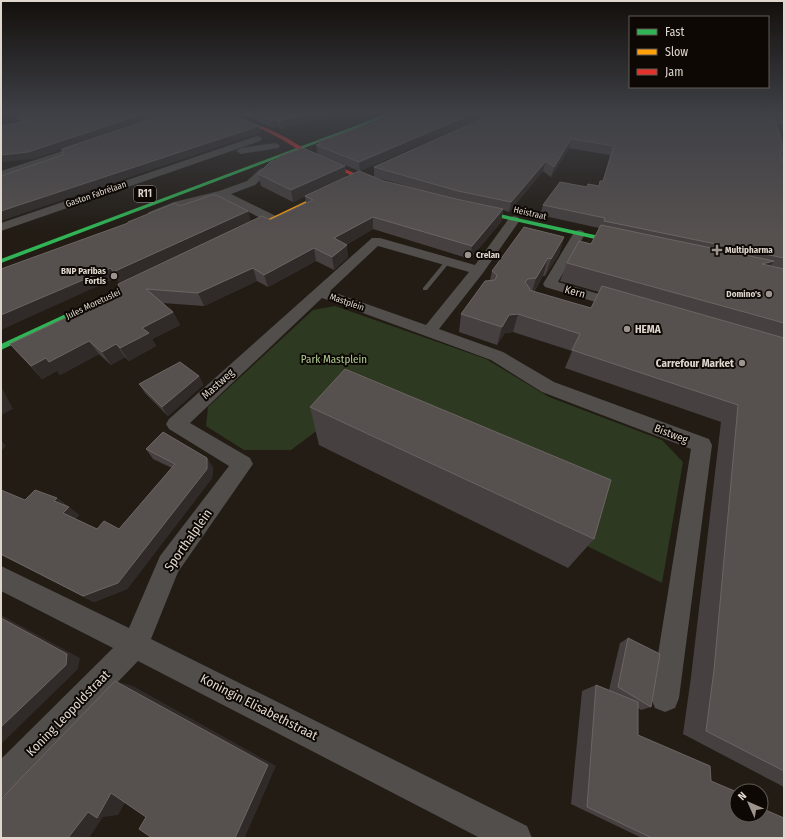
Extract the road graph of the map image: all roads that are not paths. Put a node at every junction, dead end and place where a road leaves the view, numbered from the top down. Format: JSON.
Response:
{"nodes":[{"id":1,"x":66,"y":152,"type":"edge"},
{"id":2,"x":219,"y":152,"type":"edge"},
{"id":3,"x":228,"y":152,"type":"edge"},
{"id":4,"x":258,"y":152,"type":"edge"},
{"id":5,"x":289,"y":152,"type":"edge"},
{"id":6,"x":304,"y":152,"type":"edge"},
{"id":7,"x":782,"y":152,"type":"edge"},
{"id":8,"x":214,"y":154,"type":"junction"},
{"id":9,"x":240,"y":159,"type":"dead end"},
{"id":10,"x":1,"y":166,"type":"edge"},
{"id":11,"x":276,"y":167,"type":"edge"},
{"id":12,"x":11,"y":171,"type":"junction"},
{"id":13,"x":372,"y":172,"type":"dead end"},
{"id":14,"x":784,"y":173,"type":"edge"},
{"id":15,"x":1,"y":174,"type":"edge"},
{"id":16,"x":360,"y":177,"type":"junction"},
{"id":17,"x":348,"y":183,"type":"edge"},
{"id":18,"x":338,"y":188,"type":"edge"},
{"id":19,"x":389,"y":188,"type":"edge"},
{"id":20,"x":222,"y":194,"type":"junction"},
{"id":21,"x":463,"y":208,"type":"edge"},
{"id":22,"x":272,"y":219,"type":"junction"},
{"id":23,"x":514,"y":220,"type":"junction"},
{"id":24,"x":1,"y":227,"type":"edge"},
{"id":25,"x":250,"y":229,"type":"edge"},
{"id":26,"x":579,"y":234,"type":"junction"},
{"id":27,"x":632,"y":245,"type":"edge"},
{"id":28,"x":1,"y":261,"type":"edge"},
{"id":29,"x":448,"y":261,"type":"junction"},
{"id":30,"x":478,"y":270,"type":"junction"},
{"id":31,"x":1,"y":273,"type":"edge"},
{"id":32,"x":159,"y":273,"type":"edge"},
{"id":33,"x":550,"y":284,"type":"junction"},
{"id":34,"x":463,"y":288,"type":"junction"},
{"id":35,"x":425,"y":289,"type":"dead end"},
{"id":36,"x":319,"y":292,"type":"junction"},
{"id":37,"x":478,"y":292,"type":"edge"},
{"id":38,"x":542,"y":298,"type":"edge"},
{"id":39,"x":633,"y":309,"type":"edge"},
{"id":40,"x":429,"y":331,"type":"junction"},
{"id":41,"x":1,"y":347,"type":"edge"},
{"id":42,"x":243,"y":464,"type":"joint"},
{"id":43,"x":1,"y":578,"type":"edge"},
{"id":44,"x":134,"y":645,"type":"junction"},
{"id":45,"x":665,"y":698,"type":"dead end"},
{"id":46,"x":1,"y":781,"type":"edge"},
{"id":47,"x":515,"y":838,"type":"edge"}],
"edges":[{"from":1,"to":12,"type":"street"},
{"from":2,"to":8,"type":"street","name":"Gaston Fabrélaan"},
{"from":3,"to":8,"type":"street","name":"Gaston Fabrélaan"},
{"from":4,"to":9,"type":"main road"},
{"from":5,"to":28,"type":"main road","number":"R11"},
{"from":6,"to":16,"type":"main road"},
{"from":7,"to":14,"type":"street"},
{"from":8,"to":24,"type":"street","name":"Gaston Fabrélaan"},
{"from":10,"to":12,"type":"street"},
{"from":11,"to":20,"type":"street"},
{"from":12,"to":15,"type":"street"},
{"from":13,"to":16,"type":"main road"},
{"from":16,"to":17,"type":"main road"},
{"from":16,"to":19,"type":"main road"},
{"from":18,"to":22,"type":"main road"},
{"from":20,"to":22,"type":"street"},
{"from":20,"to":31,"type":"street"},
{"from":21,"to":23,"type":"main road","name":"Heistraat"},
{"from":22,"to":25,"type":"main road"},
{"from":23,"to":26,"type":"main road","name":"Heistraat"},
{"from":23,"to":30,"type":"street"},
{"from":26,"to":27,"type":"main road","name":"Heistraat"},
{"from":26,"to":33,"type":"street","name":"Kern"},
{"from":29,"to":30,"type":"street","name":"Mastplein"},
{"from":29,"to":35,"type":"lane"},
{"from":29,"to":36,"type":"street","name":"Mastplein"},
{"from":30,"to":34,"type":"street"},
{"from":32,"to":41,"type":"main road","name":"Jules Moretuslei"},
{"from":33,"to":38,"type":"street","name":"Kern"},
{"from":33,"to":39,"type":"street","name":"Kern"},
{"from":34,"to":37,"type":"street"},
{"from":34,"to":40,"type":"street"},
{"from":36,"to":40,"type":"street","name":"Mastplein"},
{"from":36,"to":42,"type":"street","name":"Mastweg"},
{"from":40,"to":45,"type":"street","name":"Bistweg"},
{"from":42,"to":44,"type":"street","name":"Sporthalplein"},
{"from":43,"to":44,"type":"street","name":"Koningin Elisabethstraat"},
{"from":44,"to":46,"type":"street","name":"Koning Leopoldstraat"},
{"from":44,"to":47,"type":"street","name":"Koningin Elisabethstraat"}]}
